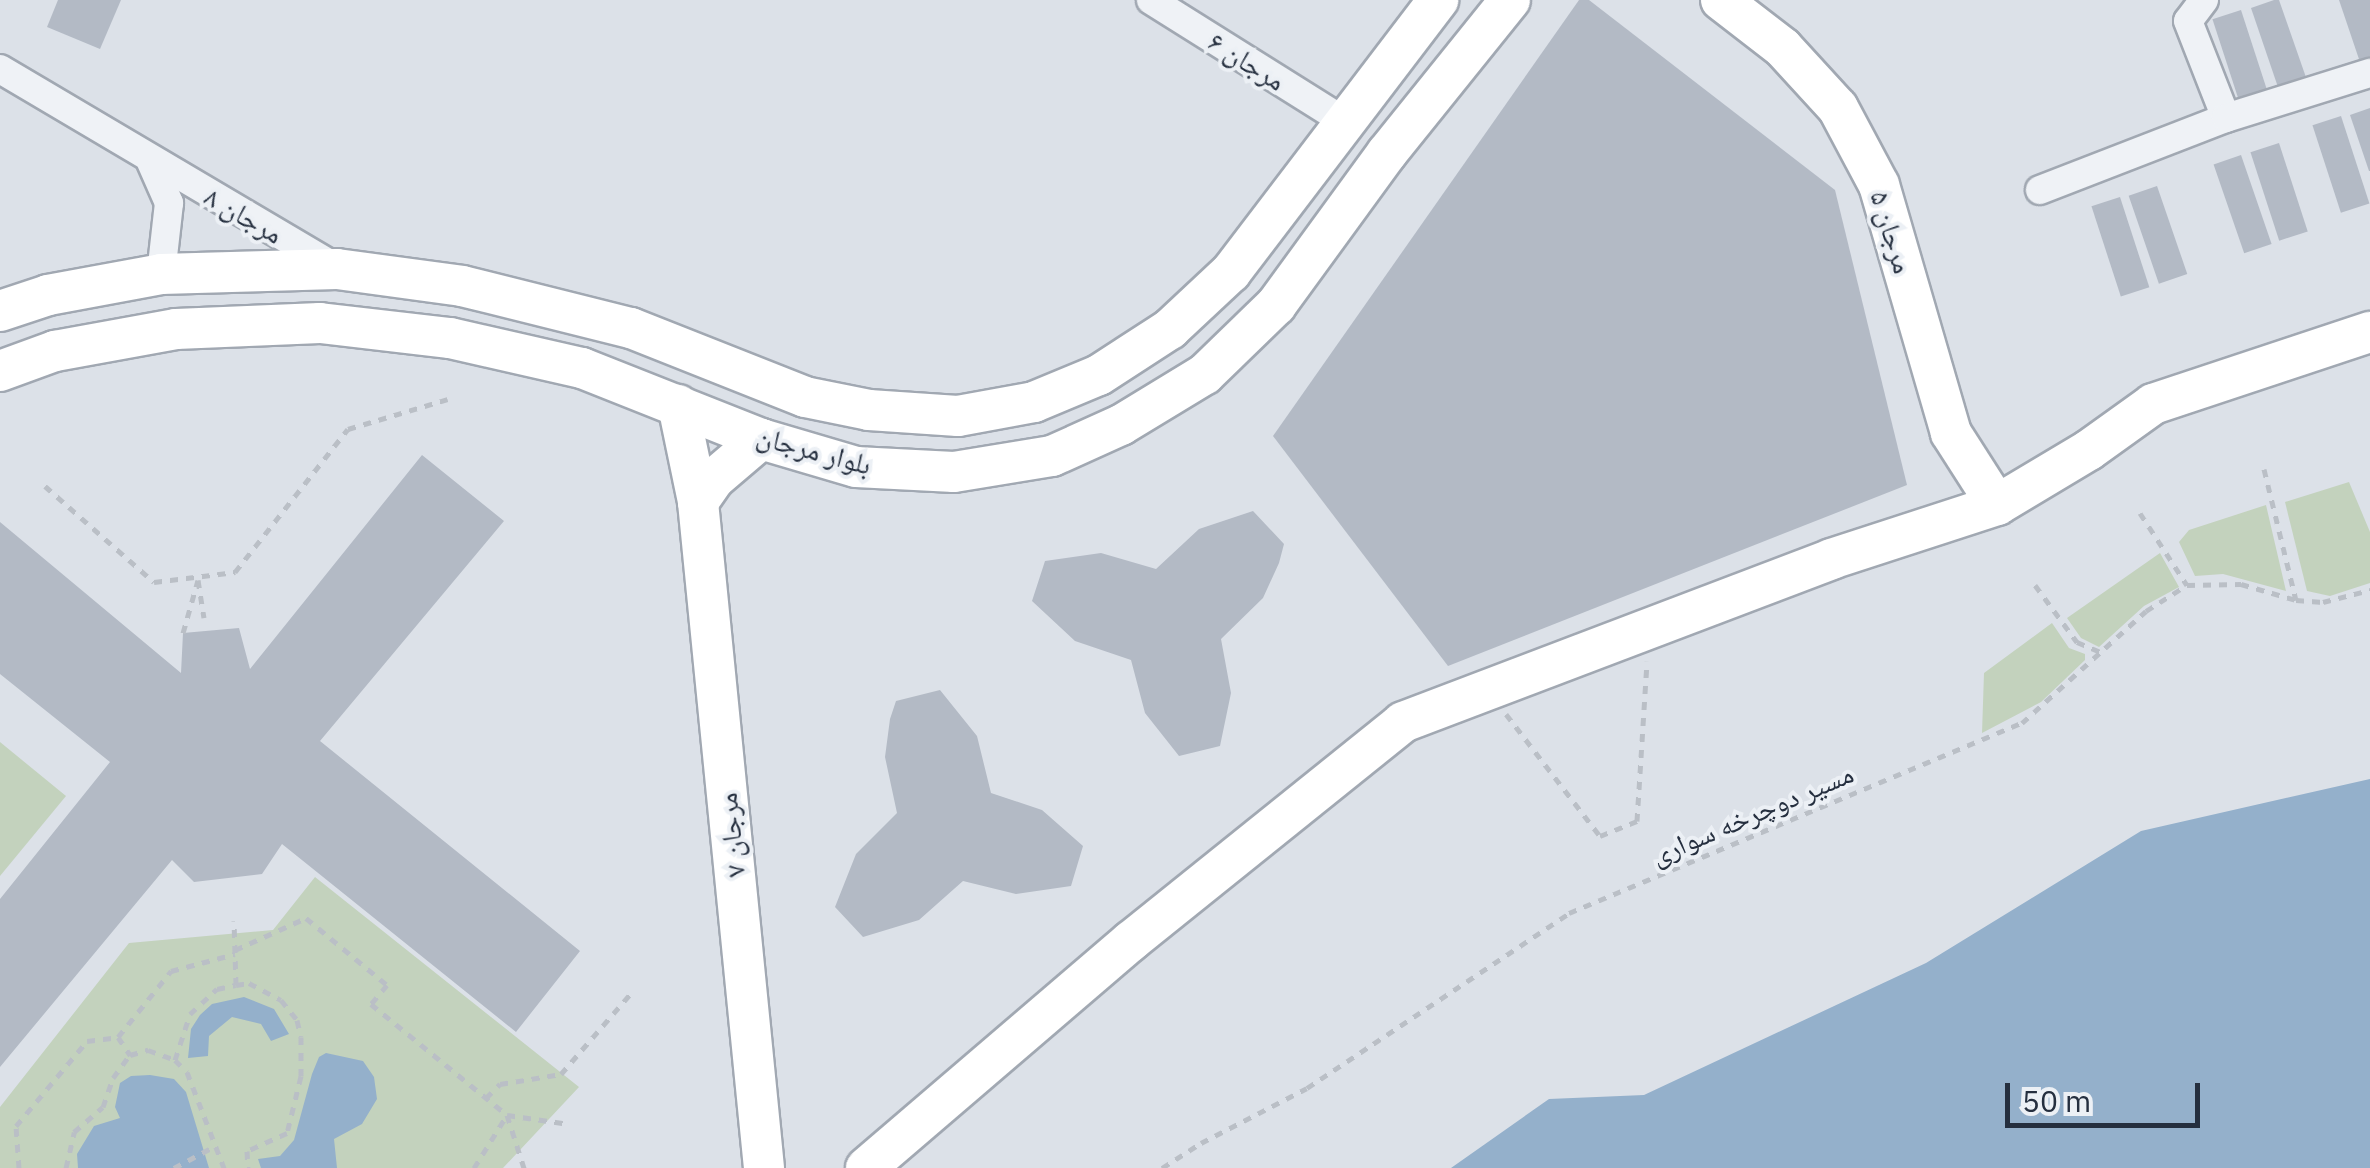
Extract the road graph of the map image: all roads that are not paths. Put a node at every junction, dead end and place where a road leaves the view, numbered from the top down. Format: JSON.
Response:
{"nodes":[{"id":1,"x":1151,"y":0,"type":"edge"},
{"id":2,"x":1438,"y":0,"type":"edge"},
{"id":3,"x":1510,"y":0,"type":"edge"},
{"id":4,"x":1720,"y":0,"type":"edge"},
{"id":5,"x":2204,"y":0,"type":"edge"},
{"id":6,"x":0,"y":69,"type":"edge"},
{"id":7,"x":2370,"y":73,"type":"edge"},
{"id":8,"x":2226,"y":118,"type":"junction"},
{"id":9,"x":1344,"y":121,"type":"junction"},
{"id":10,"x":1386,"y":153,"type":"junction"},
{"id":11,"x":150,"y":162,"type":"junction"},
{"id":12,"x":2040,"y":190,"type":"dead end"},
{"id":13,"x":337,"y":269,"type":"junction"},
{"id":14,"x":161,"y":274,"type":"junction"},
{"id":15,"x":0,"y":311,"type":"edge"},
{"id":16,"x":2370,"y":332,"type":"edge"},
{"id":17,"x":0,"y":371,"type":"edge"},
{"id":18,"x":678,"y":405,"type":"junction"},
{"id":19,"x":761,"y":439,"type":"junction"},
{"id":20,"x":698,"y":502,"type":"junction"},
{"id":21,"x":1997,"y":505,"type":"junction"},
{"id":22,"x":764,"y":1168,"type":"edge"},
{"id":23,"x":866,"y":1168,"type":"edge"}],
"edges":[{"from":1,"to":9,"type":"street","name":"مرجان ۶"},
{"from":2,"to":9,"type":"main road","name":"بلوار مرجان"},
{"from":3,"to":10,"type":"main road","name":"بلوار مرجان"},
{"from":4,"to":21,"type":"main road","name":"مرجان ۵"},
{"from":5,"to":8,"type":"street"},
{"from":6,"to":11,"type":"street","name":"مرجان ۸"},
{"from":7,"to":8,"type":"street"},
{"from":8,"to":12,"type":"street"},
{"from":9,"to":10,"type":"main road"},
{"from":9,"to":13,"type":"main road","name":"بلوار مرجان"},
{"from":10,"to":19,"type":"main road","name":"بلوار مرجان"},
{"from":11,"to":13,"type":"street","name":"مرجان ۸"},
{"from":11,"to":14,"type":"street","name":"مرجان ۸"},
{"from":13,"to":14,"type":"main road","name":"بلوار مرجان"},
{"from":14,"to":15,"type":"main road","name":"بلوار مرجان"},
{"from":16,"to":21,"type":"main road"},
{"from":17,"to":18,"type":"main road","name":"بلوار مرجان"},
{"from":18,"to":19,"type":"main road","name":"بلوار مرجان"},
{"from":18,"to":20,"type":"main road","name":"مرجان ۷"},
{"from":19,"to":20,"type":"main road"},
{"from":20,"to":22,"type":"main road","name":"مرجان ۷"},
{"from":21,"to":23,"type":"main road"}]}
